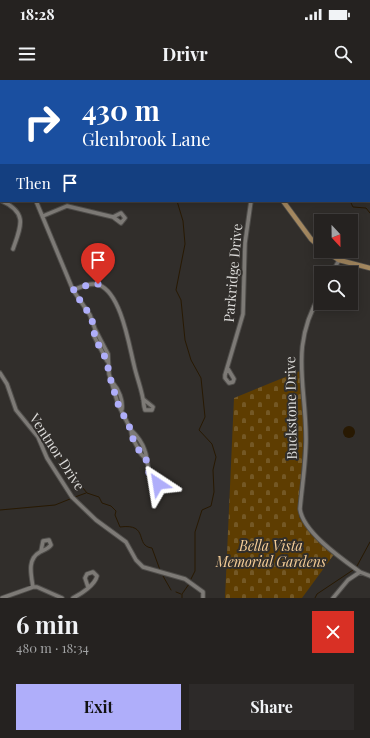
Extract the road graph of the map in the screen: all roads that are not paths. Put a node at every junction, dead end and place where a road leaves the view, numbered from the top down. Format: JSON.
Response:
{"nodes":[{"id":1,"x":3,"y":202,"type":"edge"},
{"id":2,"x":36,"y":202,"type":"edge"},
{"id":3,"x":251,"y":202,"type":"edge"},
{"id":4,"x":284,"y":202,"type":"edge"},
{"id":5,"x":43,"y":216,"type":"junction"},
{"id":6,"x":113,"y":217,"type":"dead end"},
{"id":7,"x":314,"y":241,"type":"edge"},
{"id":8,"x":13,"y":249,"type":"dead end"},
{"id":9,"x":336,"y":258,"type":"edge"},
{"id":10,"x":339,"y":260,"type":"junction"},
{"id":11,"x":336,"y":266,"type":"edge"},
{"id":12,"x":370,"y":268,"type":"edge"},
{"id":13,"x":73,"y":290,"type":"junction"},
{"id":14,"x":314,"y":307,"type":"edge"},
{"id":15,"x":228,"y":369,"type":"dead end"},
{"id":16,"x":0,"y":373,"type":"edge"},
{"id":17,"x":143,"y":398,"type":"dead end"},
{"id":18,"x":149,"y":474,"type":"dead end"},
{"id":19,"x":41,"y":551,"type":"dead end"},
{"id":20,"x":360,"y":572,"type":"junction"},
{"id":21,"x":370,"y":576,"type":"edge"},
{"id":22,"x":33,"y":586,"type":"junction"},
{"id":23,"x":88,"y":587,"type":"dead end"},
{"id":24,"x":2,"y":598,"type":"edge"},
{"id":25,"x":62,"y":598,"type":"edge"},
{"id":26,"x":73,"y":598,"type":"edge"},
{"id":27,"x":203,"y":598,"type":"edge"},
{"id":28,"x":333,"y":598,"type":"edge"}],
"edges":[{"from":1,"to":8,"type":"street"},
{"from":2,"to":5,"type":"street"},
{"from":3,"to":15,"type":"street","name":"Parkridge Drive"},
{"from":4,"to":7,"type":"main road"},
{"from":5,"to":6,"type":"street"},
{"from":5,"to":13,"type":"street"},
{"from":9,"to":10,"type":"main road"},
{"from":10,"to":11,"type":"street"},
{"from":10,"to":12,"type":"main road"},
{"from":13,"to":17,"type":"street"},
{"from":13,"to":18,"type":"street"},
{"from":14,"to":20,"type":"street","name":"Buckstone Drive"},
{"from":16,"to":27,"type":"street","name":"Ventnor Drive"},
{"from":19,"to":22,"type":"street"},
{"from":20,"to":21,"type":"street"},
{"from":20,"to":28,"type":"street"},
{"from":22,"to":24,"type":"street"},
{"from":22,"to":25,"type":"street"},
{"from":23,"to":26,"type":"street"}]}
